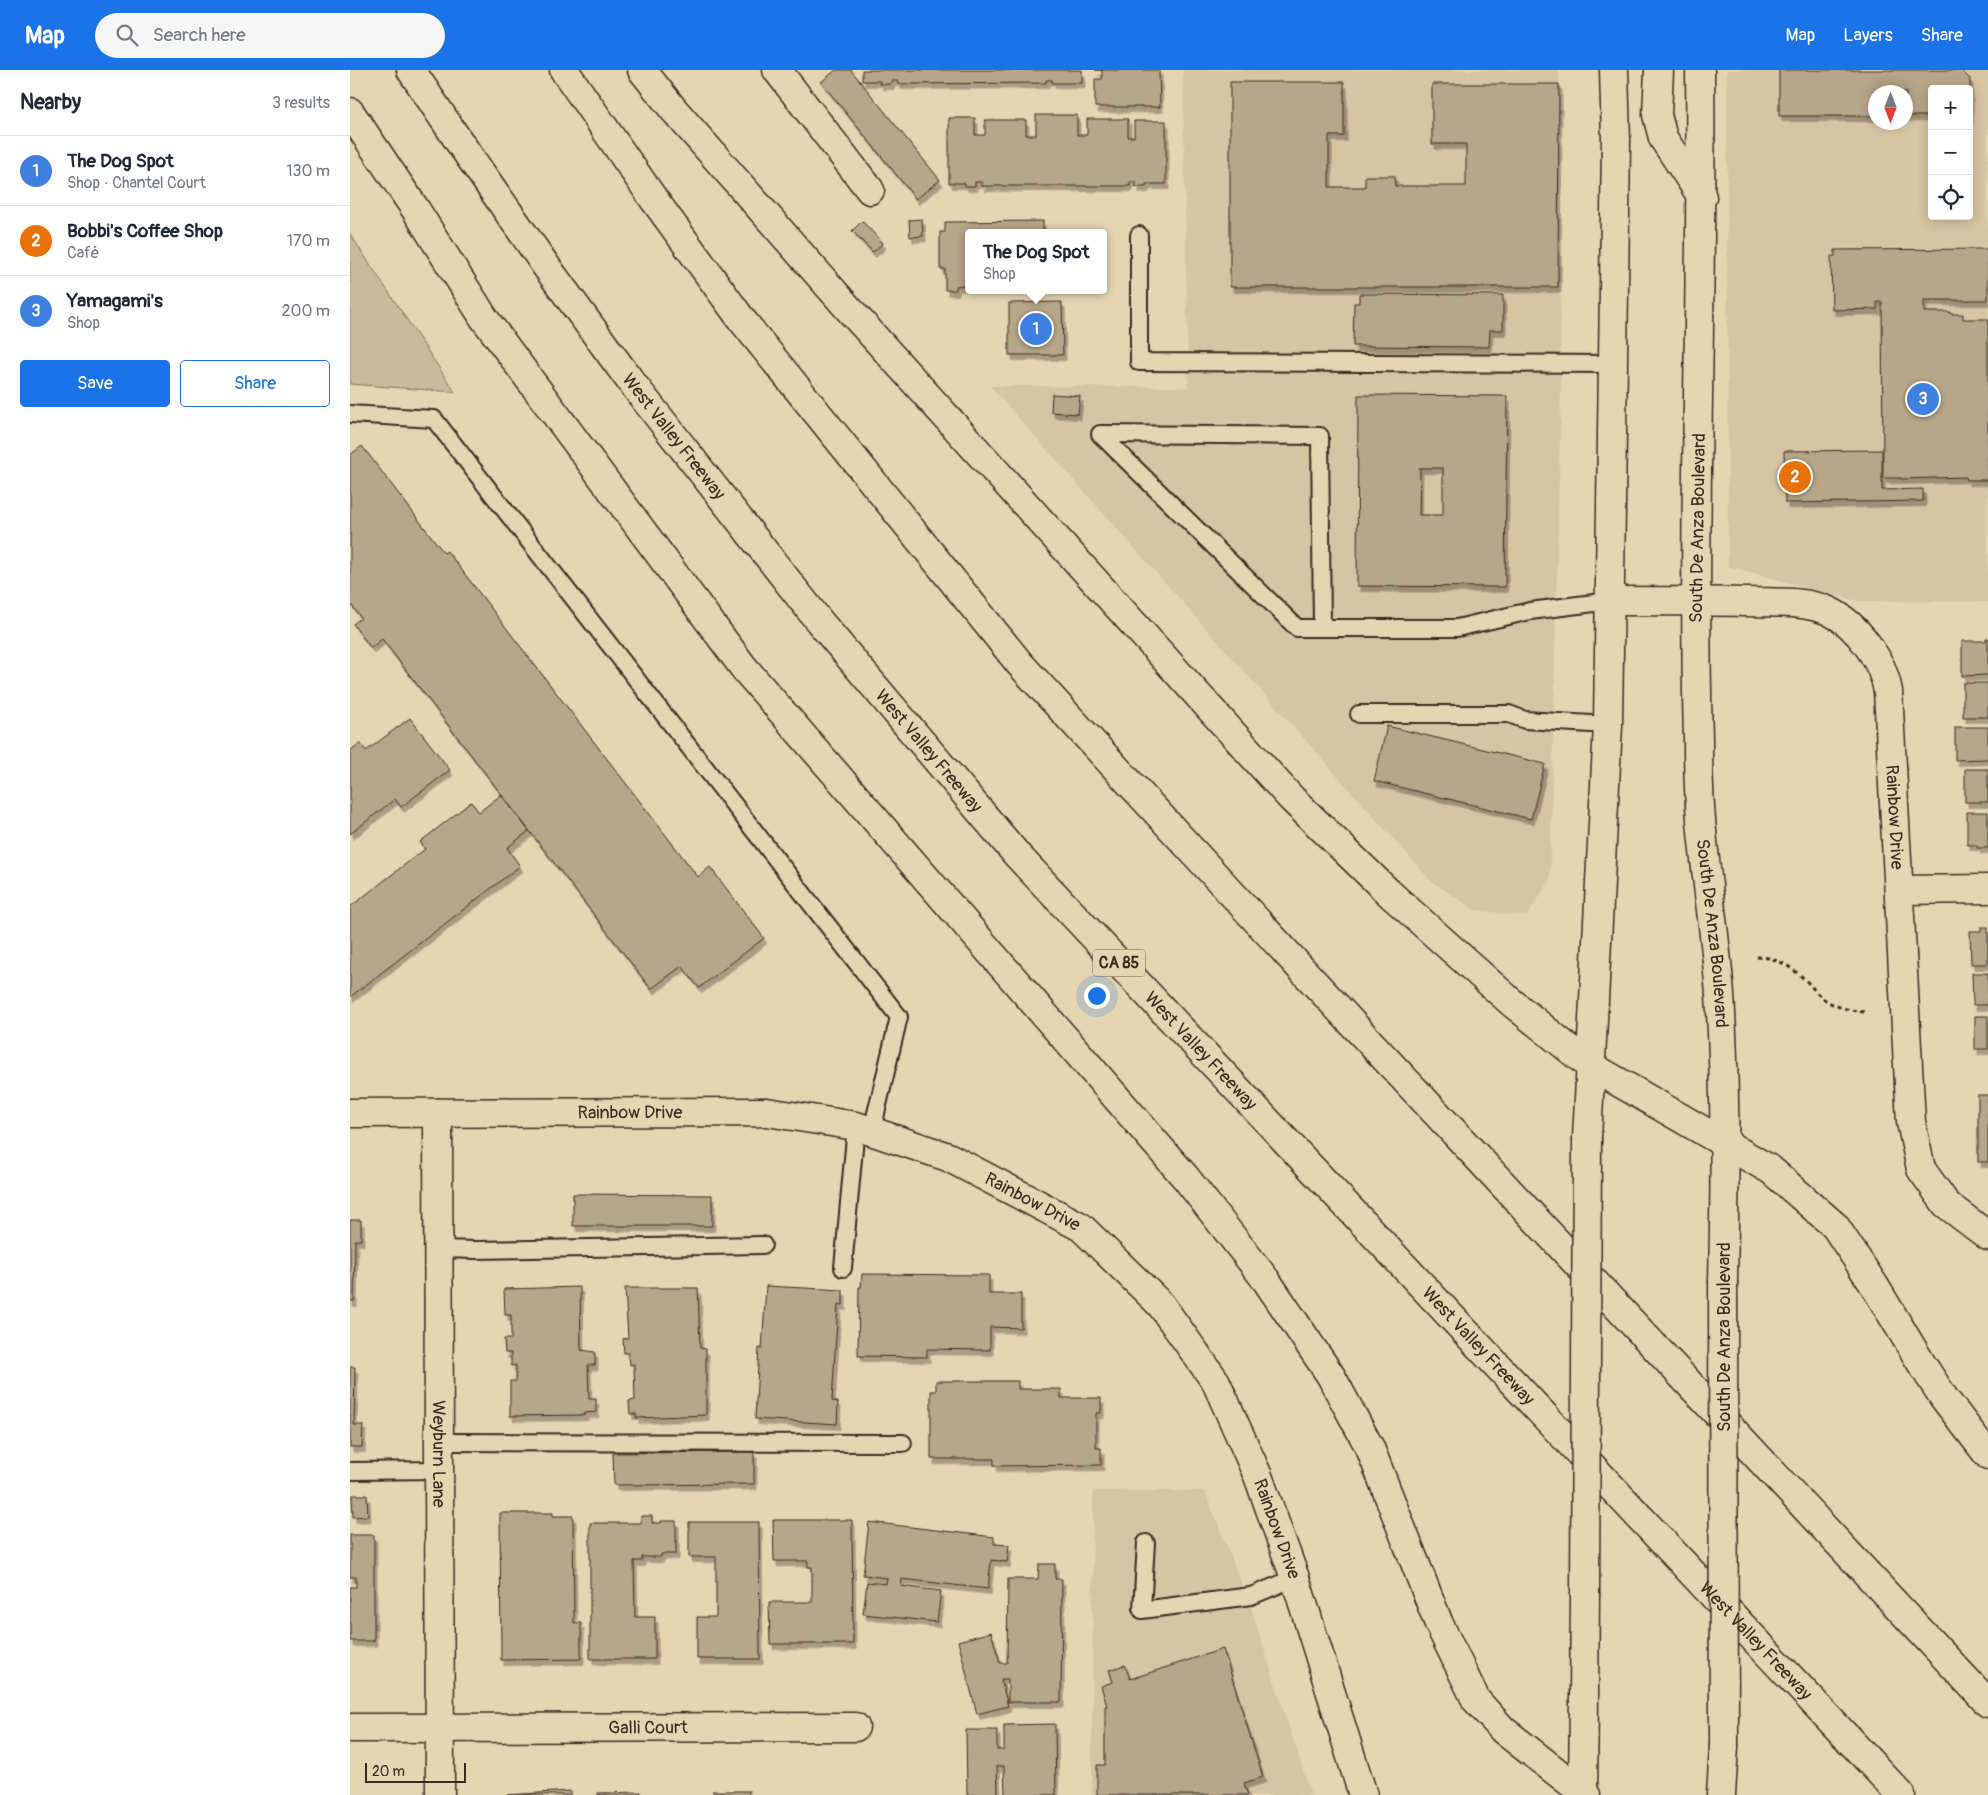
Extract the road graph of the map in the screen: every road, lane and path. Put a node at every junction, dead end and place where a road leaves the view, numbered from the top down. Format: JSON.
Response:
{"nodes":[{"id":1,"x":411,"y":70,"type":"edge"},
{"id":2,"x":564,"y":70,"type":"edge"},
{"id":3,"x":642,"y":70,"type":"edge"},
{"id":4,"x":777,"y":70,"type":"edge"},
{"id":5,"x":1614,"y":70,"type":"edge"},
{"id":6,"x":1659,"y":70,"type":"edge"},
{"id":7,"x":1700,"y":70,"type":"edge"},
{"id":8,"x":350,"y":112,"type":"edge"},
{"id":9,"x":870,"y":190,"type":"dead end"},
{"id":10,"x":1702,"y":197,"type":"junction"},
{"id":11,"x":1139,"y":235,"type":"dead end"},
{"id":12,"x":1612,"y":364,"type":"junction"},
{"id":13,"x":350,"y":414,"type":"edge"},
{"id":14,"x":1610,"y":601,"type":"junction"},
{"id":15,"x":1696,"y":601,"type":"junction"},
{"id":16,"x":1322,"y":628,"type":"junction"},
{"id":17,"x":1359,"y":714,"type":"dead end"},
{"id":18,"x":1608,"y":725,"type":"junction"},
{"id":19,"x":1988,"y":889,"type":"edge"},
{"id":20,"x":1900,"y":890,"type":"junction"},
{"id":21,"x":1757,"y":957,"type":"dead end"},
{"id":22,"x":1864,"y":1012,"type":"dead end"},
{"id":23,"x":1590,"y":1065,"type":"junction"},
{"id":24,"x":350,"y":1113,"type":"edge"},
{"id":25,"x":438,"y":1113,"type":"junction"},
{"id":26,"x":864,"y":1128,"type":"junction"},
{"id":27,"x":1726,"y":1146,"type":"junction"},
{"id":28,"x":1988,"y":1236,"type":"edge"},
{"id":29,"x":763,"y":1245,"type":"dead end"},
{"id":30,"x":439,"y":1249,"type":"junction"},
{"id":31,"x":843,"y":1268,"type":"dead end"},
{"id":32,"x":439,"y":1442,"type":"junction"},
{"id":33,"x":903,"y":1443,"type":"dead end"},
{"id":34,"x":1988,"y":1455,"type":"edge"},
{"id":35,"x":439,"y":1470,"type":"junction"},
{"id":36,"x":350,"y":1471,"type":"edge"},
{"id":37,"x":1146,"y":1543,"type":"dead end"},
{"id":38,"x":1295,"y":1578,"type":"junction"},
{"id":39,"x":1988,"y":1703,"type":"edge"},
{"id":40,"x":855,"y":1727,"type":"dead end"},
{"id":41,"x":350,"y":1728,"type":"edge"},
{"id":42,"x":439,"y":1729,"type":"junction"},
{"id":43,"x":1584,"y":1794,"type":"edge"},
{"id":44,"x":440,"y":1795,"type":"edge"},
{"id":45,"x":1363,"y":1795,"type":"edge"},
{"id":46,"x":1721,"y":1795,"type":"edge"},
{"id":47,"x":1901,"y":1795,"type":"edge"}],
"edges":[{"from":1,"to":47,"type":"main road","name":"West Valley Freeway","number":"CA 85"},
{"from":2,"to":39,"type":"main road"},
{"from":3,"to":23,"type":"main road"},
{"from":4,"to":9,"type":"main road"},
{"from":5,"to":12,"type":"main road"},
{"from":6,"to":10,"type":"main road"},
{"from":7,"to":10,"type":"main road","name":"South De Anza Boulevard"},
{"from":8,"to":43,"type":"main road"},
{"from":10,"to":15,"type":"main road","name":"South De Anza Boulevard"},
{"from":11,"to":12,"type":"lane"},
{"from":12,"to":14,"type":"main road"},
{"from":13,"to":26,"type":"lane"},
{"from":14,"to":15,"type":"main road","name":"Rainbow Drive"},
{"from":14,"to":16,"type":"lane"},
{"from":14,"to":18,"type":"main road"},
{"from":15,"to":20,"type":"main road","name":"Rainbow Drive"},
{"from":15,"to":27,"type":"main road","name":"South De Anza Boulevard"},
{"from":16,"to":16,"type":"lane"},
{"from":17,"to":18,"type":"lane"},
{"from":18,"to":23,"type":"main road"},
{"from":19,"to":20,"type":"main road"},
{"from":20,"to":28,"type":"main road","name":"Rainbow Drive"},
{"from":21,"to":22,"type":"path"},
{"from":23,"to":27,"type":"main road"},
{"from":23,"to":43,"type":"main road","bridge":true},
{"from":24,"to":25,"type":"main road","name":"Rainbow Drive"},
{"from":25,"to":26,"type":"main road","name":"Rainbow Drive"},
{"from":25,"to":30,"type":"main road","name":"Weyburn Lane"},
{"from":26,"to":31,"type":"lane"},
{"from":26,"to":38,"type":"main road","name":"Rainbow Drive"},
{"from":27,"to":34,"type":"main road"},
{"from":27,"to":46,"type":"main road","name":"South De Anza Boulevard","bridge":true},
{"from":29,"to":30,"type":"lane"},
{"from":30,"to":32,"type":"main road","name":"Weyburn Lane"},
{"from":32,"to":33,"type":"lane"},
{"from":32,"to":35,"type":"main road","name":"Weyburn Lane"},
{"from":35,"to":36,"type":"lane"},
{"from":35,"to":42,"type":"main road","name":"Weyburn Lane"},
{"from":37,"to":38,"type":"lane"},
{"from":38,"to":45,"type":"main road","name":"Rainbow Drive"},
{"from":40,"to":42,"type":"main road","name":"Galli Court"},
{"from":41,"to":42,"type":"main road","name":"Galli Court"},
{"from":42,"to":44,"type":"main road","name":"Weyburn Lane"}]}
